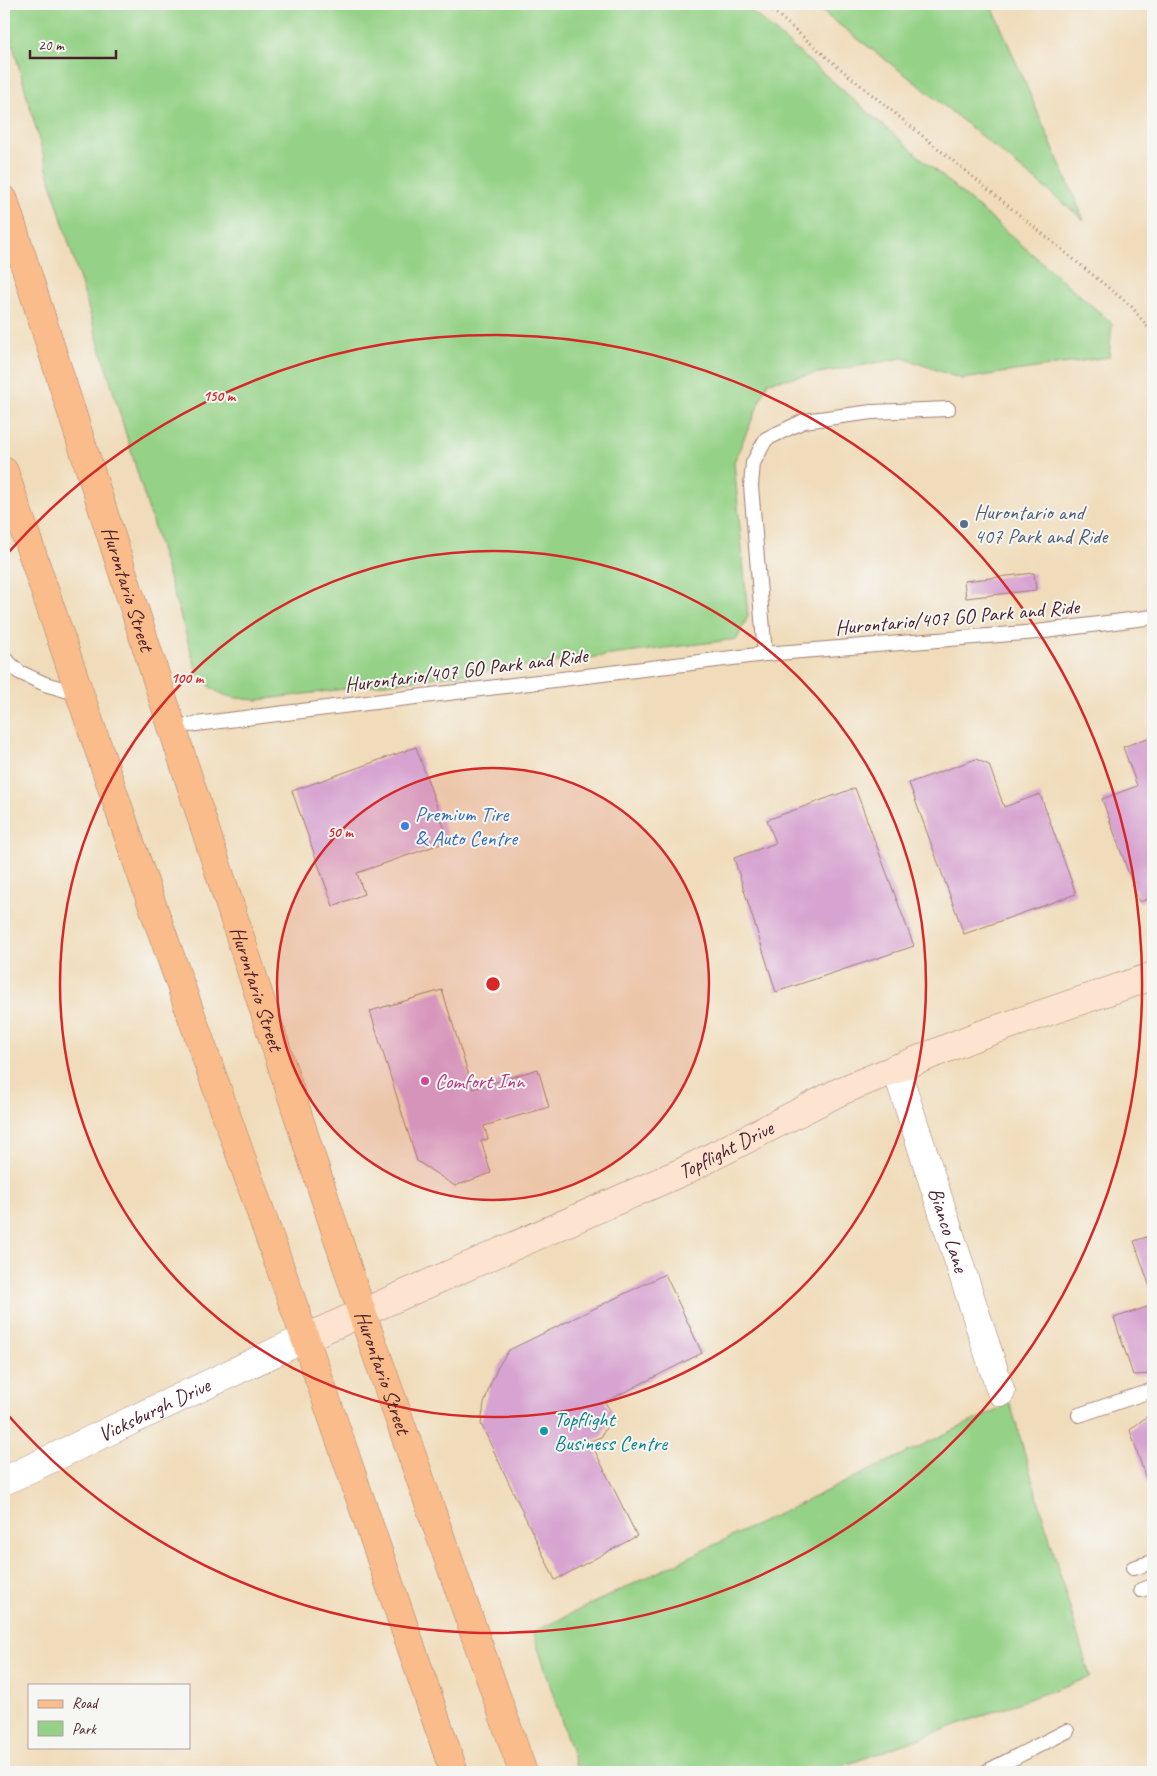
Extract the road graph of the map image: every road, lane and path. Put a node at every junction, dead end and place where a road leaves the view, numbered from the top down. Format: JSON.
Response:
{"nodes":[{"id":1,"x":765,"y":4,"type":"edge"},
{"id":2,"x":4,"y":200,"type":"edge"},
{"id":3,"x":1153,"y":334,"type":"edge"},
{"id":4,"x":948,"y":409,"type":"dead end"},
{"id":5,"x":6,"y":493,"type":"edge"},
{"id":6,"x":1153,"y":617,"type":"edge"},
{"id":7,"x":765,"y":654,"type":"junction"},
{"id":8,"x":4,"y":658,"type":"edge"},
{"id":9,"x":79,"y":694,"type":"junction"},
{"id":10,"x":172,"y":727,"type":"junction"},
{"id":11,"x":1153,"y":976,"type":"edge"},
{"id":12,"x":896,"y":1068,"type":"junction"},
{"id":13,"x":362,"y":1313,"type":"junction"},
{"id":14,"x":305,"y":1338,"type":"junction"},
{"id":15,"x":1153,"y":1390,"type":"edge"},
{"id":16,"x":1001,"y":1392,"type":"dead end"},
{"id":17,"x":1079,"y":1415,"type":"dead end"},
{"id":18,"x":4,"y":1481,"type":"edge"},
{"id":19,"x":1153,"y":1562,"type":"edge"},
{"id":20,"x":1134,"y":1568,"type":"dead end"},
{"id":21,"x":1067,"y":1732,"type":"dead end"},
{"id":22,"x":454,"y":1772,"type":"edge"},
{"id":23,"x":523,"y":1772,"type":"edge"},
{"id":24,"x":986,"y":1772,"type":"edge"}],
"edges":[{"from":1,"to":3,"type":"path"},
{"from":2,"to":10,"type":"main road","name":"Hurontario Street"},
{"from":4,"to":7,"type":"lane"},
{"from":5,"to":9,"type":"main road"},
{"from":6,"to":7,"type":"lane","name":"Hurontario/407 GO Park and Ride"},
{"from":7,"to":10,"type":"lane","name":"Hurontario/407 GO Park and Ride"},
{"from":8,"to":9,"type":"lane"},
{"from":9,"to":14,"type":"main road"},
{"from":10,"to":13,"type":"main road","name":"Hurontario Street"},
{"from":11,"to":12,"type":"street","name":"Topflight Drive"},
{"from":12,"to":13,"type":"street","name":"Topflight Drive"},
{"from":12,"to":16,"type":"street","name":"Bianco Lane"},
{"from":13,"to":14,"type":"street","name":"Topflight Drive"},
{"from":13,"to":23,"type":"main road","name":"Hurontario Street"},
{"from":14,"to":18,"type":"street","name":"Vicksburgh Drive"},
{"from":14,"to":22,"type":"main road"},
{"from":15,"to":17,"type":"lane"},
{"from":19,"to":20,"type":"lane"},
{"from":21,"to":24,"type":"lane"}]}
